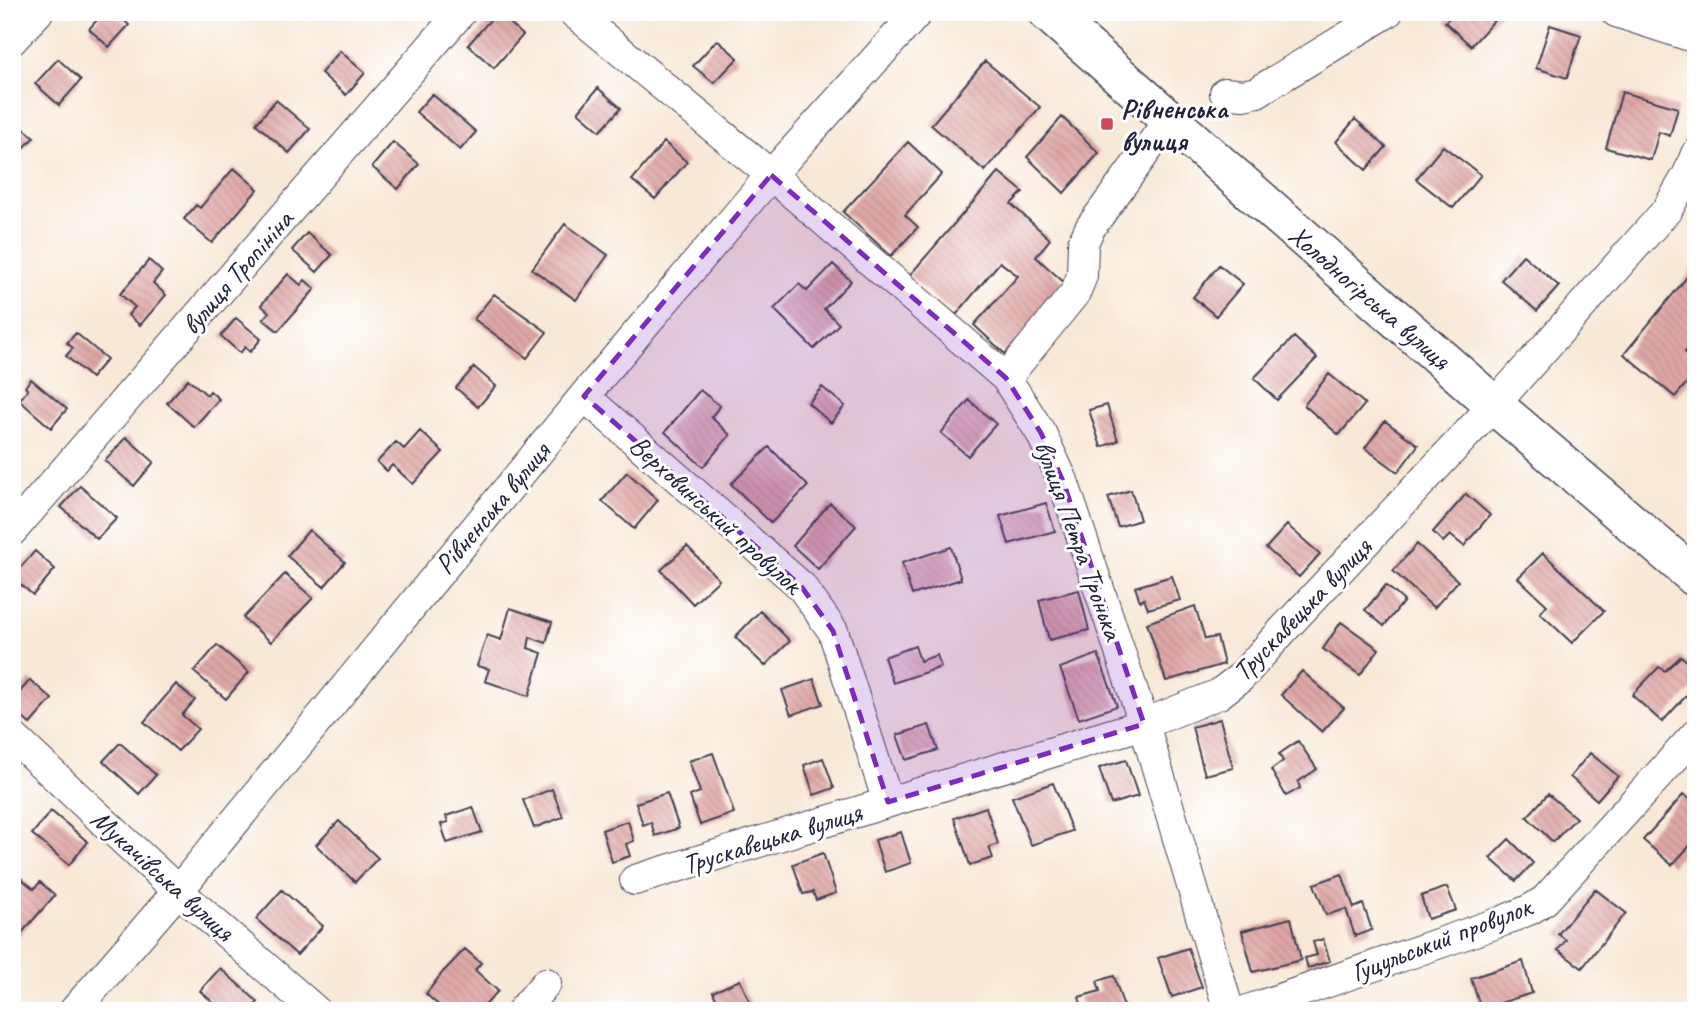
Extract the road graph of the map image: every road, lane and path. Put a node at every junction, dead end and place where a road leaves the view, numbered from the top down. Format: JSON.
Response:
{"nodes":[{"id":1,"x":38,"y":12,"type":"edge"},
{"id":2,"x":461,"y":12,"type":"edge"},
{"id":3,"x":573,"y":12,"type":"edge"},
{"id":4,"x":918,"y":12,"type":"edge"},
{"id":5,"x":1047,"y":12,"type":"edge"},
{"id":6,"x":1388,"y":12,"type":"edge"},
{"id":7,"x":1616,"y":12,"type":"edge"},
{"id":8,"x":1696,"y":38,"type":"edge"},
{"id":9,"x":12,"y":40,"type":"edge"},
{"id":10,"x":1225,"y":93,"type":"dead end"},
{"id":11,"x":1169,"y":120,"type":"junction"},
{"id":12,"x":1696,"y":154,"type":"edge"},
{"id":13,"x":771,"y":175,"type":"junction"},
{"id":14,"x":1006,"y":378,"type":"junction"},
{"id":15,"x":584,"y":396,"type":"junction"},
{"id":16,"x":1494,"y":405,"type":"junction"},
{"id":17,"x":12,"y":531,"type":"edge"},
{"id":18,"x":1696,"y":578,"type":"edge"},
{"id":19,"x":1144,"y":724,"type":"junction"},
{"id":20,"x":1696,"y":734,"type":"edge"},
{"id":21,"x":12,"y":736,"type":"edge"},
{"id":22,"x":888,"y":802,"type":"junction"},
{"id":23,"x":635,"y":880,"type":"dead end"},
{"id":24,"x":178,"y":891,"type":"junction"},
{"id":25,"x":546,"y":983,"type":"dead end"},
{"id":26,"x":74,"y":1011,"type":"edge"},
{"id":27,"x":316,"y":1011,"type":"edge"},
{"id":28,"x":522,"y":1011,"type":"edge"},
{"id":29,"x":1229,"y":1011,"type":"edge"},
{"id":30,"x":1245,"y":1011,"type":"edge"}],
"edges":[{"from":1,"to":9,"type":"street"},
{"from":2,"to":17,"type":"street","name":"вулиця Тропініна"},
{"from":3,"to":13,"type":"street","name":"вулиця Петра Тронька"},
{"from":4,"to":13,"type":"street","name":"Рівненська вулиця"},
{"from":5,"to":11,"type":"main road","name":"Холодногірська вулиця"},
{"from":6,"to":10,"type":"street"},
{"from":7,"to":8,"type":"street"},
{"from":11,"to":14,"type":"street"},
{"from":11,"to":16,"type":"main road","name":"Холодногірська вулиця"},
{"from":12,"to":16,"type":"street","name":"Трускавецька вулиця"},
{"from":13,"to":14,"type":"street","name":"вулиця Петра Тронька"},
{"from":13,"to":15,"type":"street","name":"Рівненська вулиця"},
{"from":14,"to":19,"type":"street","name":"вулиця Петра Тронька"},
{"from":15,"to":22,"type":"street","name":"Верховинський провулок"},
{"from":15,"to":24,"type":"street","name":"Рівненська вулиця"},
{"from":16,"to":18,"type":"main road","name":"Холодногірська вулиця"},
{"from":16,"to":19,"type":"street","name":"Трускавецька вулиця"},
{"from":19,"to":22,"type":"street","name":"Трускавецька вулиця"},
{"from":19,"to":29,"type":"street","name":"вулиця Петра Тронька"},
{"from":20,"to":30,"type":"street","name":"Гуцульський провулок"},
{"from":21,"to":24,"type":"street","name":"Мукачівська вулиця"},
{"from":22,"to":23,"type":"street","name":"Трускавецька вулиця"},
{"from":24,"to":26,"type":"street","name":"Рівненська вулиця"},
{"from":24,"to":27,"type":"street","name":"Мукачівська вулиця"},
{"from":25,"to":28,"type":"street"}]}
